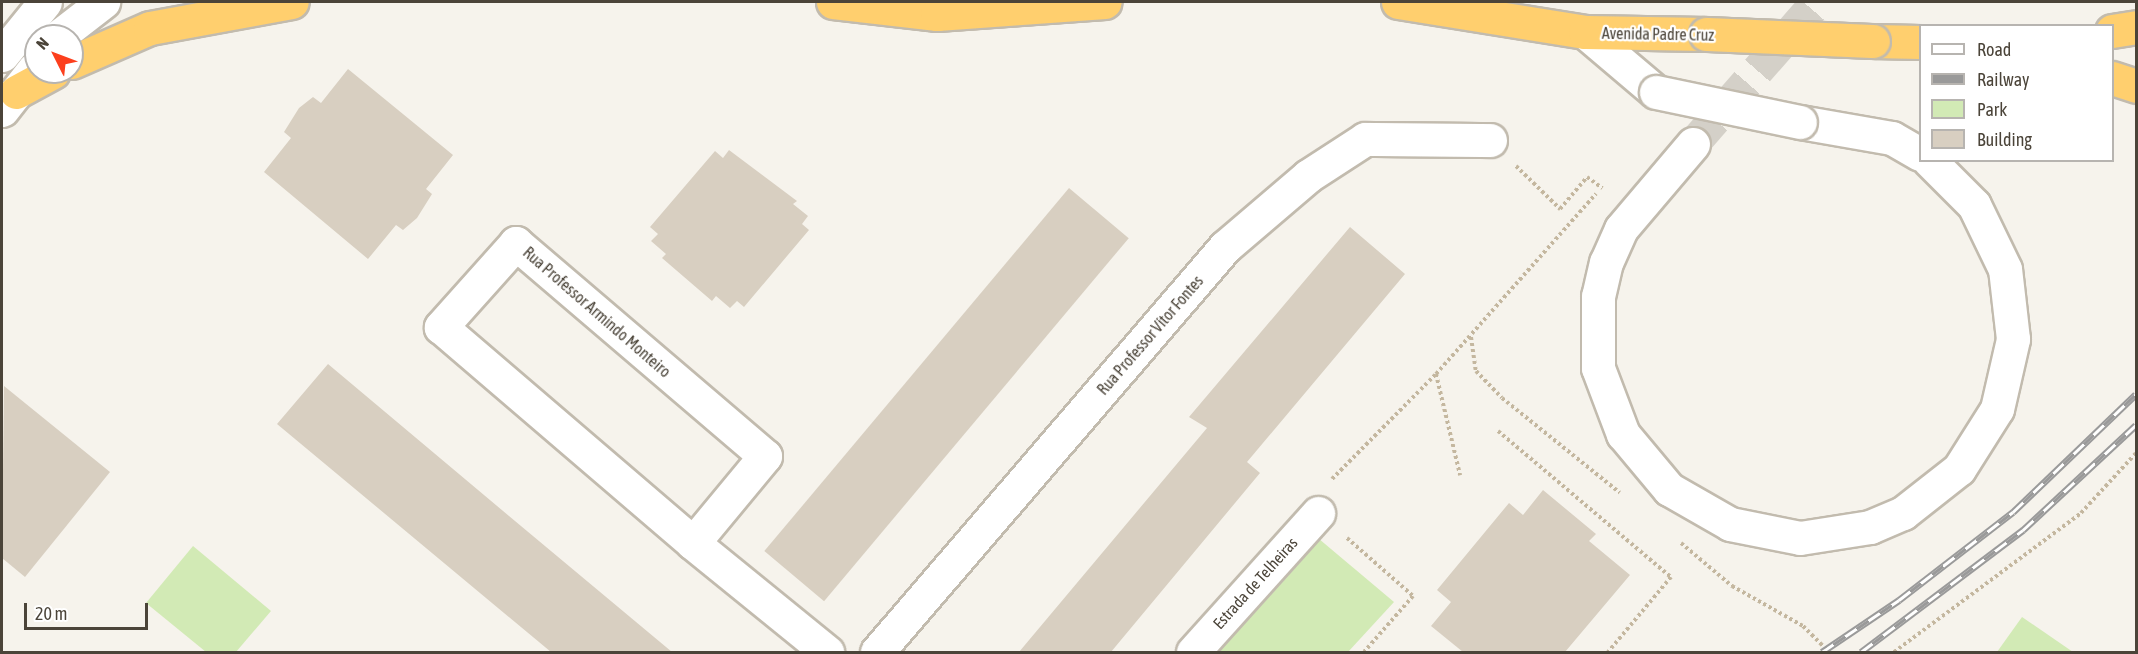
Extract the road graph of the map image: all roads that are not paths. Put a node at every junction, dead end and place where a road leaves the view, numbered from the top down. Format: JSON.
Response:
{"nodes":[{"id":1,"x":45,"y":2,"type":"edge"},
{"id":2,"x":103,"y":2,"type":"edge"},
{"id":3,"x":292,"y":2,"type":"edge"},
{"id":4,"x":833,"y":2,"type":"edge"},
{"id":5,"x":1095,"y":2,"type":"edge"},
{"id":6,"x":1398,"y":2,"type":"edge"},
{"id":7,"x":221,"y":8,"type":"edge"},
{"id":8,"x":75,"y":24,"type":"edge"},
{"id":9,"x":2136,"y":27,"type":"edge"},
{"id":10,"x":2114,"y":31,"type":"edge"},
{"id":11,"x":1585,"y":32,"type":"junction"},
{"id":12,"x":1919,"y":42,"type":"edge"},
{"id":13,"x":2,"y":55,"type":"edge"},
{"id":14,"x":84,"y":57,"type":"edge"},
{"id":15,"x":2114,"y":79,"type":"edge"},
{"id":16,"x":24,"y":82,"type":"edge"},
{"id":17,"x":35,"y":84,"type":"edge"},
{"id":18,"x":2136,"y":86,"type":"edge"},
{"id":19,"x":9,"y":101,"type":"edge"},
{"id":20,"x":1490,"y":140,"type":"road end"},
{"id":21,"x":1694,"y":144,"type":"tunnel mouth"},
{"id":22,"x":1919,"y":153,"type":"edge"},
{"id":23,"x":1931,"y":162,"type":"edge"},
{"id":24,"x":1318,"y":513,"type":"road end"},
{"id":25,"x":693,"y":543,"type":"junction"},
{"id":26,"x":827,"y":652,"type":"edge"},
{"id":27,"x":877,"y":652,"type":"edge"},
{"id":28,"x":1193,"y":652,"type":"edge"}],
"edges":[{"from":1,"to":13,"type":"street"},
{"from":2,"to":8,"type":"street"},
{"from":3,"to":7,"type":"highway"},
{"from":4,"to":5,"type":"highway"},
{"from":6,"to":11,"type":"highway","name":"Avenida Padre Cruz"},
{"from":7,"to":14,"type":"highway"},
{"from":9,"to":10,"type":"highway"},
{"from":11,"to":12,"type":"highway","name":"Avenida Padre Cruz","bridge":true},
{"from":11,"to":22,"type":"street","bridge":true},
{"from":15,"to":18,"type":"highway"},
{"from":16,"to":19,"type":"street"},
{"from":17,"to":19,"type":"highway"},
{"from":20,"to":27,"type":"street","name":"Rua Professor Vítor Fontes"},
{"from":21,"to":23,"type":"street"},
{"from":24,"to":28,"type":"street","name":"Estrada de Telheiras"},
{"from":25,"to":25,"type":"street","name":"Rua Professor Armindo Monteiro"},
{"from":25,"to":26,"type":"street","name":"Rua Professor Armindo Monteiro"}]}
